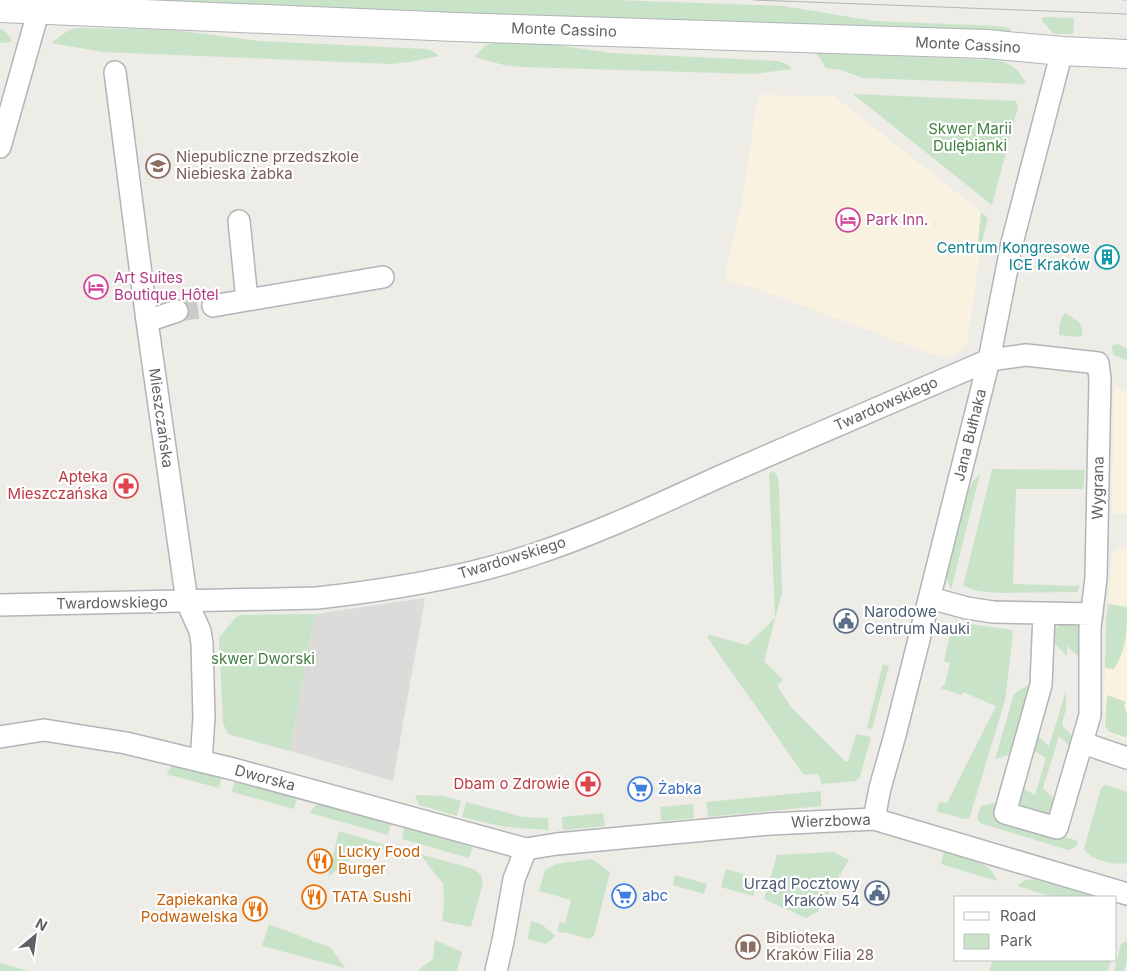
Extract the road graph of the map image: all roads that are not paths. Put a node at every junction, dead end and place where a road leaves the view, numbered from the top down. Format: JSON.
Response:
{"nodes":[{"id":1,"x":0,"y":8,"type":"edge"},
{"id":2,"x":39,"y":10,"type":"junction"},
{"id":3,"x":1062,"y":51,"type":"junction"},
{"id":4,"x":1127,"y":54,"type":"edge"},
{"id":5,"x":115,"y":72,"type":"dead end"},
{"id":6,"x":0,"y":148,"type":"edge"},
{"id":7,"x":239,"y":221,"type":"dead end"},
{"id":8,"x":383,"y":277,"type":"dead end"},
{"id":9,"x":247,"y":300,"type":"junction"},
{"id":10,"x":213,"y":306,"type":"tunnel mouth"},
{"id":11,"x":177,"y":311,"type":"tunnel mouth"},
{"id":12,"x":147,"y":321,"type":"junction"},
{"id":13,"x":989,"y":360,"type":"junction"},
{"id":14,"x":1098,"y":362,"type":"joint"},
{"id":15,"x":930,"y":598,"type":"junction"},
{"id":16,"x":187,"y":602,"type":"junction"},
{"id":17,"x":0,"y":605,"type":"edge"},
{"id":18,"x":1044,"y":614,"type":"junction"},
{"id":19,"x":1092,"y":614,"type":"junction"},
{"id":20,"x":0,"y":737,"type":"edge"},
{"id":21,"x":1083,"y":743,"type":"junction"},
{"id":22,"x":1127,"y":758,"type":"edge"},
{"id":23,"x":201,"y":761,"type":"junction"},
{"id":24,"x":874,"y":819,"type":"junction"},
{"id":25,"x":526,"y":849,"type":"junction"},
{"id":26,"x":1127,"y":894,"type":"edge"},
{"id":27,"x":496,"y":971,"type":"edge"}],
"edges":[{"from":1,"to":2,"type":"main road","name":"Monte Cassino"},
{"from":2,"to":3,"type":"main road","name":"Monte Cassino"},
{"from":2,"to":6,"type":"street"},
{"from":3,"to":4,"type":"main road","name":"Monte Cassino"},
{"from":3,"to":13,"type":"street","name":"Jana Bułhaka"},
{"from":5,"to":12,"type":"street","name":"Mieszczańska"},
{"from":7,"to":9,"type":"street"},
{"from":8,"to":9,"type":"street"},
{"from":9,"to":10,"type":"street"},
{"from":11,"to":12,"type":"street"},
{"from":12,"to":16,"type":"street","name":"Mieszczańska"},
{"from":13,"to":14,"type":"street","name":"Twardowskiego"},
{"from":13,"to":15,"type":"street","name":"Jana Bułhaka"},
{"from":13,"to":16,"type":"street","name":"Twardowskiego"},
{"from":14,"to":19,"type":"street","name":"Wygrana"},
{"from":15,"to":18,"type":"street"},
{"from":15,"to":24,"type":"street","name":"Jana Bułhaka"},
{"from":16,"to":17,"type":"street","name":"Twardowskiego"},
{"from":16,"to":23,"type":"street","name":"Mieszczańska"},
{"from":18,"to":19,"type":"street"},
{"from":18,"to":21,"type":"street","name":"Wygrana"},
{"from":19,"to":21,"type":"street","name":"Wygrana"},
{"from":20,"to":23,"type":"street","name":"Dworska"},
{"from":21,"to":22,"type":"street"},
{"from":23,"to":25,"type":"street","name":"Dworska"},
{"from":24,"to":25,"type":"street","name":"Wierzbowa"},
{"from":24,"to":26,"type":"street","name":"Wierzbowa"},
{"from":25,"to":27,"type":"street"}]}
